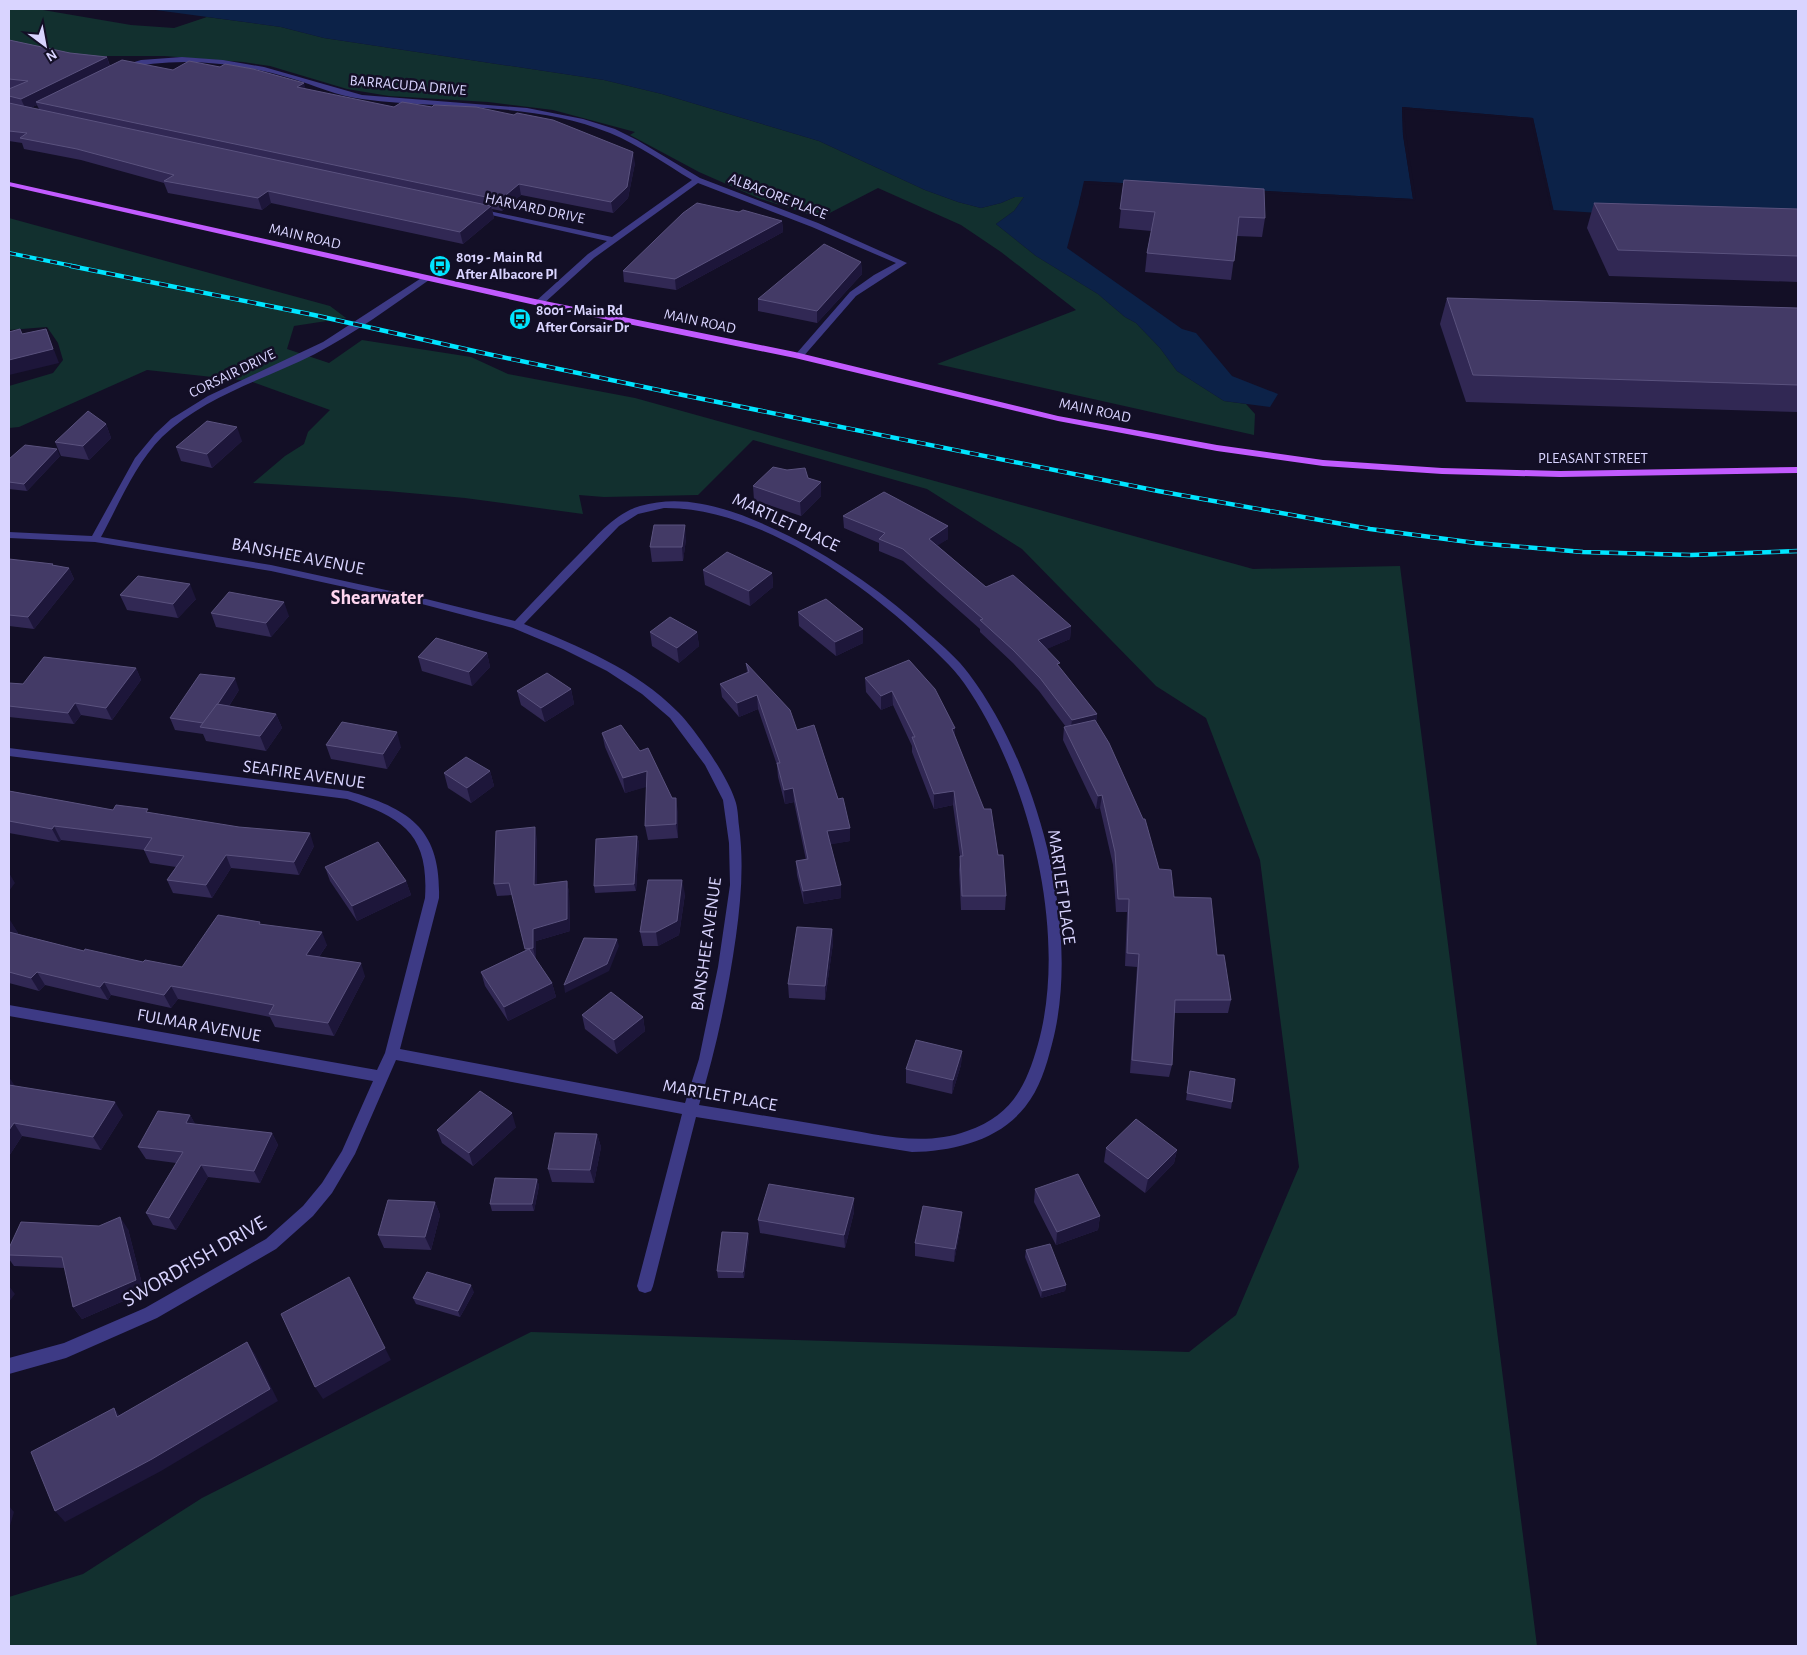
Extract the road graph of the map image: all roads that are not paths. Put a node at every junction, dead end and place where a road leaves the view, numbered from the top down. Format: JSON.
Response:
{"nodes":[{"id":1,"x":114,"y":71,"type":"edge"},
{"id":2,"x":697,"y":180,"type":"junction"},
{"id":3,"x":9,"y":184,"type":"edge"},
{"id":4,"x":471,"y":209,"type":"edge"},
{"id":5,"x":614,"y":240,"type":"junction"},
{"id":6,"x":426,"y":278,"type":"junction"},
{"id":7,"x":539,"y":303,"type":"junction"},
{"id":8,"x":799,"y":356,"type":"junction"},
{"id":9,"x":1389,"y":469,"type":"joint"},
{"id":10,"x":1798,"y":470,"type":"edge"},
{"id":11,"x":9,"y":535,"type":"edge"},
{"id":12,"x":95,"y":539,"type":"junction"},
{"id":13,"x":516,"y":625,"type":"junction"},
{"id":14,"x":9,"y":752,"type":"edge"},
{"id":15,"x":9,"y":1010,"type":"edge"},
{"id":16,"x":392,"y":1053,"type":"junction"},
{"id":17,"x":382,"y":1077,"type":"junction"},
{"id":18,"x":690,"y":1110,"type":"junction"},
{"id":19,"x":645,"y":1286,"type":"dead end"},
{"id":20,"x":9,"y":1366,"type":"edge"}],
"edges":[{"from":1,"to":2,"type":"street","name":"BARRACUDA DRIVE"},
{"from":2,"to":5,"type":"street"},
{"from":2,"to":8,"type":"street","name":"ALBACORE PLACE"},
{"from":3,"to":6,"type":"main road","name":"MAIN ROAD"},
{"from":4,"to":5,"type":"street","name":"HARVARD DRIVE"},
{"from":5,"to":7,"type":"street"},
{"from":6,"to":7,"type":"main road","name":"MAIN ROAD"},
{"from":6,"to":12,"type":"street","name":"CORSAIR DRIVE"},
{"from":7,"to":8,"type":"main road","name":"MAIN ROAD"},
{"from":8,"to":9,"type":"main road","name":"MAIN ROAD"},
{"from":9,"to":10,"type":"main road","name":"PLEASANT STREET"},
{"from":11,"to":12,"type":"street","name":"BANSHEE AVENUE"},
{"from":12,"to":13,"type":"street","name":"BANSHEE AVENUE"},
{"from":13,"to":18,"type":"street","name":"BANSHEE AVENUE"},
{"from":13,"to":18,"type":"street","name":"MARTLET PLACE"},
{"from":14,"to":16,"type":"street","name":"SEAFIRE AVENUE"},
{"from":15,"to":17,"type":"street","name":"FULMAR AVENUE"},
{"from":16,"to":17,"type":"street","name":"SWORDFISH DRIVE"},
{"from":16,"to":18,"type":"street","name":"MARTLET PLACE"},
{"from":17,"to":20,"type":"street","name":"SWORDFISH DRIVE"},
{"from":18,"to":19,"type":"street","name":"BANSHEE AVENUE"}]}
